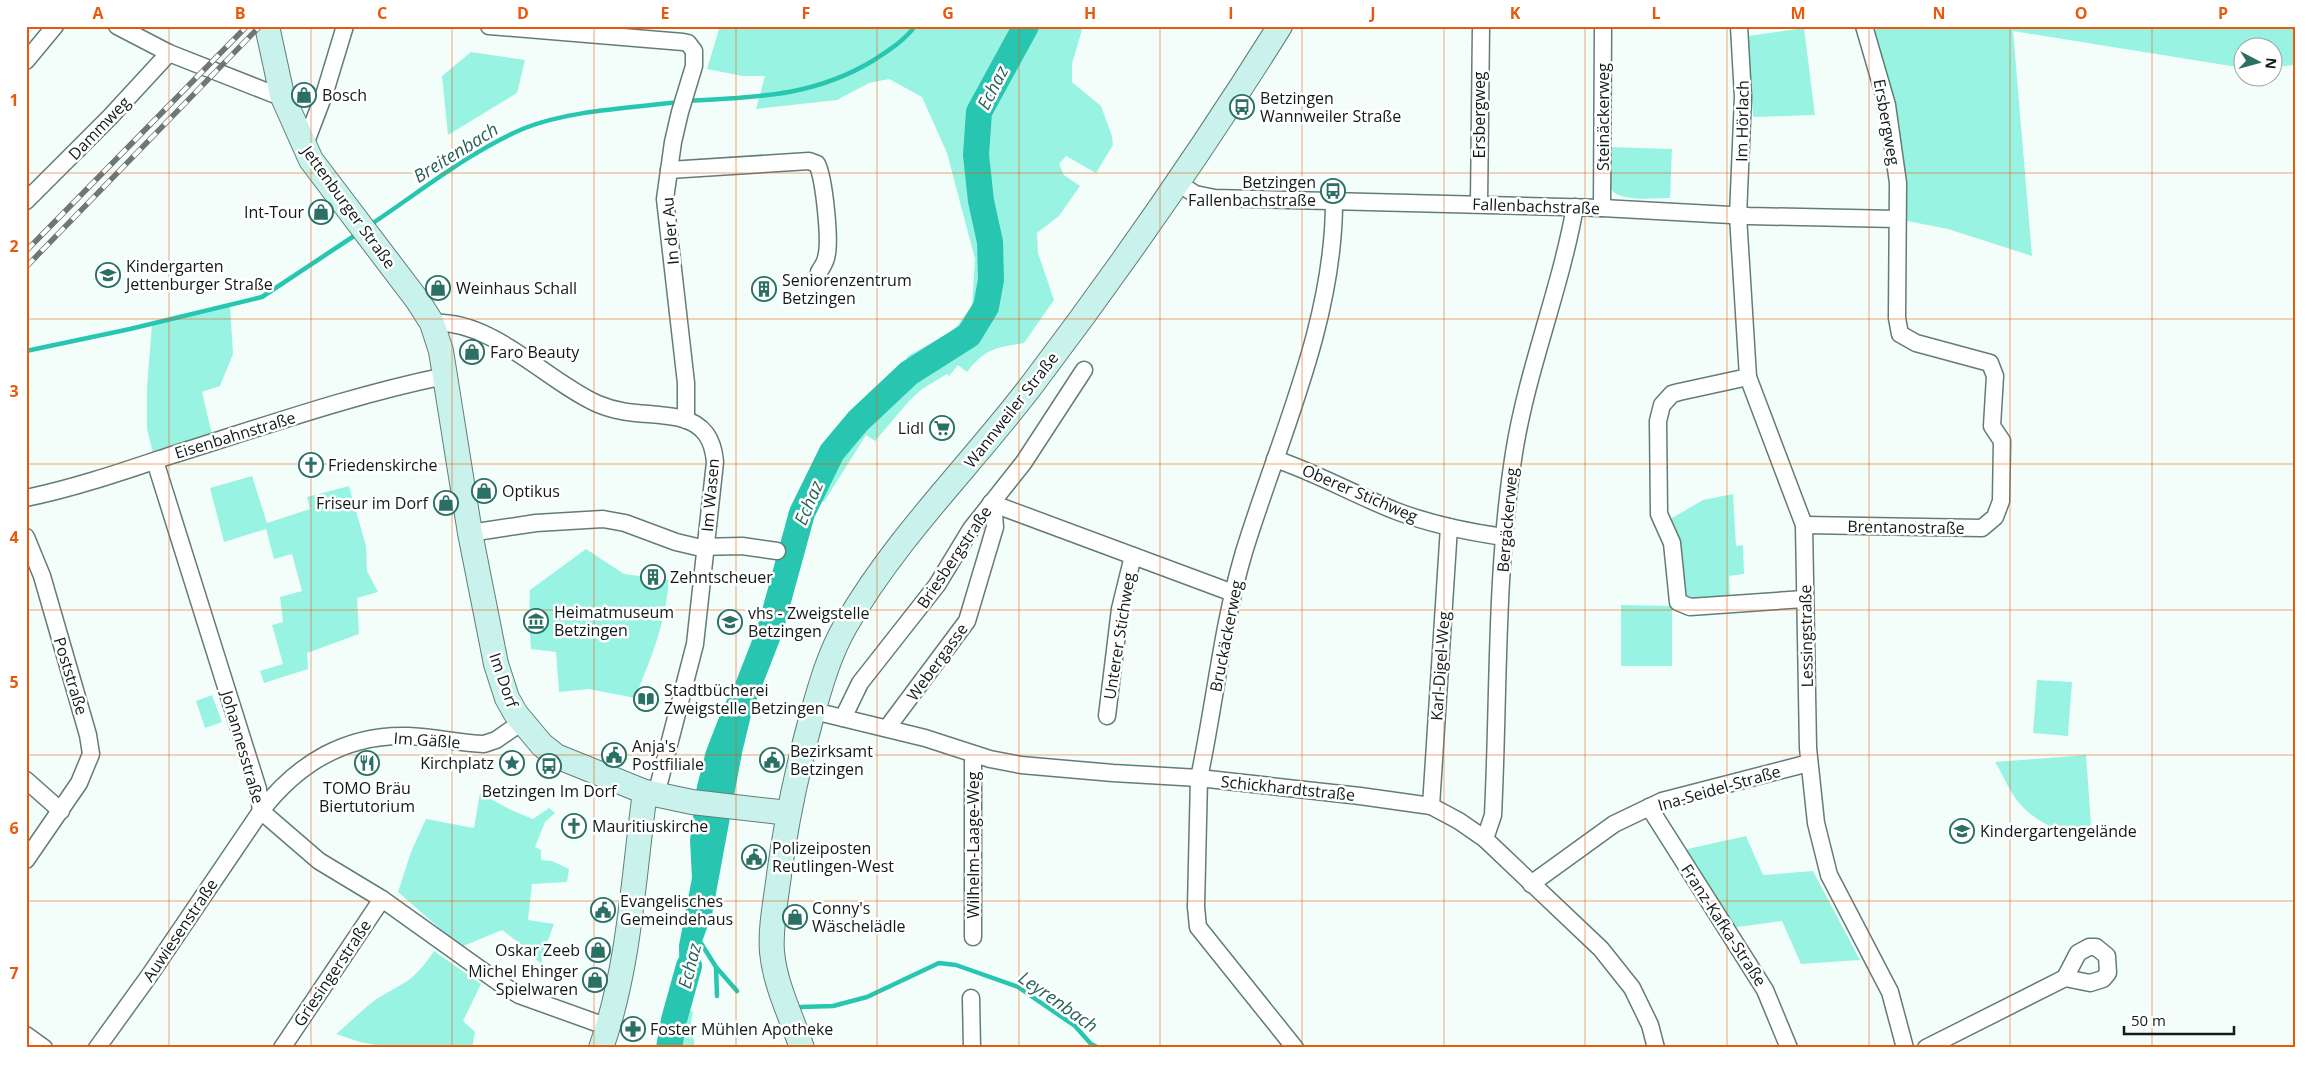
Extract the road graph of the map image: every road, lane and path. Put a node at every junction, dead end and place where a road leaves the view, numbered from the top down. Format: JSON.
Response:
{"nodes":[{"id":1,"x":55,"y":26,"type":"edge"},
{"id":2,"x":117,"y":26,"type":"edge"},
{"id":3,"x":268,"y":26,"type":"edge"},
{"id":4,"x":344,"y":26,"type":"edge"},
{"id":5,"x":489,"y":26,"type":"edge"},
{"id":6,"x":1280,"y":26,"type":"edge"},
{"id":7,"x":1481,"y":26,"type":"edge"},
{"id":8,"x":1603,"y":26,"type":"edge"},
{"id":9,"x":1739,"y":26,"type":"edge"},
{"id":10,"x":1864,"y":26,"type":"edge"},
{"id":11,"x":168,"y":53,"type":"junction"},
{"id":12,"x":26,"y":62,"type":"edge"},
{"id":13,"x":282,"y":95,"type":"junction"},
{"id":14,"x":304,"y":147,"type":"junction"},
{"id":15,"x":669,"y":170,"type":"junction"},
{"id":16,"x":1178,"y":183,"type":"junction"},
{"id":17,"x":26,"y":201,"type":"edge"},
{"id":18,"x":1334,"y":202,"type":"junction"},
{"id":19,"x":1479,"y":204,"type":"junction"},
{"id":20,"x":1575,"y":207,"type":"junction"},
{"id":21,"x":1602,"y":208,"type":"junction"},
{"id":22,"x":1738,"y":216,"type":"junction"},
{"id":23,"x":1897,"y":219,"type":"junction"},
{"id":24,"x":819,"y":272,"type":"dead end"},
{"id":25,"x":432,"y":323,"type":"junction"},
{"id":26,"x":441,"y":351,"type":"joint"},
{"id":27,"x":1084,"y":370,"type":"dead end"},
{"id":28,"x":445,"y":376,"type":"junction"},
{"id":29,"x":1748,"y":378,"type":"junction"},
{"id":30,"x":686,"y":420,"type":"junction"},
{"id":31,"x":1275,"y":459,"type":"junction"},
{"id":32,"x":155,"y":461,"type":"junction"},
{"id":33,"x":26,"y":498,"type":"edge"},
{"id":34,"x":991,"y":503,"type":"junction"},
{"id":35,"x":1804,"y":525,"type":"junction"},
{"id":36,"x":1449,"y":527,"type":"junction"},
{"id":37,"x":470,"y":533,"type":"junction"},
{"id":38,"x":26,"y":537,"type":"edge"},
{"id":39,"x":1504,"y":538,"type":"junction"},
{"id":40,"x":706,"y":548,"type":"junction"},
{"id":41,"x":777,"y":551,"type":"dead end"},
{"id":42,"x":1133,"y":556,"type":"junction"},
{"id":43,"x":1233,"y":593,"type":"junction"},
{"id":44,"x":1804,"y":599,"type":"junction"},
{"id":45,"x":814,"y":711,"type":"junction"},
{"id":46,"x":1107,"y":716,"type":"dead end"},
{"id":47,"x":843,"y":718,"type":"junction"},
{"id":48,"x":522,"y":722,"type":"junction"},
{"id":49,"x":887,"y":728,"type":"junction"},
{"id":50,"x":973,"y":754,"type":"junction"},
{"id":51,"x":1809,"y":763,"type":"junction"},
{"id":52,"x":1199,"y":778,"type":"junction"},
{"id":53,"x":26,"y":780,"type":"edge"},
{"id":54,"x":650,"y":794,"type":"junction"},
{"id":55,"x":1431,"y":806,"type":"junction"},
{"id":56,"x":1649,"y":807,"type":"junction"},
{"id":57,"x":61,"y":811,"type":"junction"},
{"id":58,"x":261,"y":811,"type":"junction"},
{"id":59,"x":788,"y":813,"type":"junction"},
{"id":60,"x":1485,"y":839,"type":"junction"},
{"id":61,"x":26,"y":860,"type":"edge"},
{"id":62,"x":1531,"y":884,"type":"junction"},
{"id":63,"x":382,"y":899,"type":"junction"},
{"id":64,"x":973,"y":937,"type":"dead end"},
{"id":65,"x":2065,"y":978,"type":"dead end"},
{"id":66,"x":971,"y":998,"type":"dead end"},
{"id":67,"x":26,"y":1035,"type":"edge"},
{"id":68,"x":604,"y":1038,"type":"edge"},
{"id":69,"x":44,"y":1048,"type":"edge"},
{"id":70,"x":97,"y":1048,"type":"edge"},
{"id":71,"x":282,"y":1048,"type":"edge"},
{"id":72,"x":802,"y":1048,"type":"edge"},
{"id":73,"x":972,"y":1048,"type":"edge"},
{"id":74,"x":1294,"y":1048,"type":"edge"},
{"id":75,"x":1656,"y":1048,"type":"edge"},
{"id":76,"x":1789,"y":1048,"type":"edge"},
{"id":77,"x":1905,"y":1048,"type":"edge"},
{"id":78,"x":1926,"y":1048,"type":"edge"}],
"edges":[{"from":1,"to":12,"type":"street"},
{"from":2,"to":11,"type":"street"},
{"from":3,"to":13,"type":"main road","name":"Jettenburger Straße"},
{"from":4,"to":14,"type":"street"},
{"from":5,"to":15,"type":"street","name":"In der Au"},
{"from":6,"to":16,"type":"main road","name":"Wannweiler Straße"},
{"from":7,"to":19,"type":"street","name":"Ersbergweg"},
{"from":8,"to":21,"type":"street","name":"Steinäckerweg"},
{"from":9,"to":22,"type":"street","name":"Im Hörlach"},
{"from":10,"to":23,"type":"street","name":"Ersbergweg"},
{"from":11,"to":13,"type":"street"},
{"from":11,"to":17,"type":"street","name":"Dammweg"},
{"from":13,"to":14,"type":"main road","name":"Jettenburger Straße"},
{"from":14,"to":25,"type":"main road","name":"Jettenburger Straße"},
{"from":15,"to":24,"type":"street"},
{"from":15,"to":30,"type":"street","name":"In der Au"},
{"from":16,"to":18,"type":"street","name":"Fallenbachstraße"},
{"from":16,"to":45,"type":"main road","name":"Wannweiler Straße"},
{"from":18,"to":19,"type":"street","name":"Fallenbachstraße"},
{"from":18,"to":31,"type":"street","name":"Bruckäckerweg"},
{"from":19,"to":20,"type":"street","name":"Fallenbachstraße"},
{"from":20,"to":21,"type":"street","name":"Fallenbachstraße"},
{"from":20,"to":39,"type":"street","name":"Bergäckerweg"},
{"from":21,"to":22,"type":"street","name":"Fallenbachstraße"},
{"from":22,"to":23,"type":"street","name":"Fallenbachstraße"},
{"from":22,"to":29,"type":"street","name":"Lessingstraße"},
{"from":23,"to":35,"type":"street","name":"Brentanostraße"},
{"from":25,"to":26,"type":"main road","name":"Jettenburger Straße"},
{"from":25,"to":30,"type":"street","name":"Im Wasen"},
{"from":26,"to":28,"type":"main road","name":"Im Dorf"},
{"from":27,"to":34,"type":"street","name":"Briesbergstraße"},
{"from":28,"to":32,"type":"street","name":"Eisenbahnstraße"},
{"from":28,"to":37,"type":"main road","name":"Im Dorf"},
{"from":29,"to":35,"type":"street","name":"Lessingstraße"},
{"from":29,"to":44,"type":"street"},
{"from":30,"to":40,"type":"street","name":"Im Wasen"},
{"from":31,"to":36,"type":"street","name":"Oberer Stichweg"},
{"from":31,"to":43,"type":"street","name":"Bruckäckerweg"},
{"from":32,"to":33,"type":"street","name":"Eisenbahnstraße"},
{"from":32,"to":58,"type":"street","name":"Johannesstraße"},
{"from":34,"to":42,"type":"street","name":"Unterer Stichweg"},
{"from":34,"to":47,"type":"street","name":"Briesbergstraße"},
{"from":34,"to":49,"type":"street","name":"Webergasse"},
{"from":35,"to":44,"type":"street","name":"Lessingstraße"},
{"from":36,"to":39,"type":"street","name":"Oberer Stichweg"},
{"from":36,"to":55,"type":"street","name":"Karl-Digel-Weg"},
{"from":37,"to":40,"type":"street"},
{"from":37,"to":48,"type":"main road","name":"Im Dorf"},
{"from":38,"to":57,"type":"street","name":"Poststraße"},
{"from":39,"to":60,"type":"street","name":"Bergäckerweg"},
{"from":40,"to":41,"type":"street"},
{"from":40,"to":54,"type":"street","name":"Im Wasen"},
{"from":42,"to":43,"type":"street","name":"Unterer Stichweg"},
{"from":42,"to":46,"type":"street","name":"Unterer Stichweg"},
{"from":43,"to":52,"type":"street","name":"Bruckäckerweg"},
{"from":44,"to":51,"type":"street","name":"Lessingstraße"},
{"from":45,"to":47,"type":"street","name":"Schickhardtstraße"},
{"from":45,"to":59,"type":"main road","name":"Wannweiler Straße"},
{"from":47,"to":49,"type":"street","name":"Schickhardtstraße"},
{"from":48,"to":54,"type":"main road","name":"Im Dorf"},
{"from":48,"to":58,"type":"street","name":"Im Gäßle"},
{"from":49,"to":50,"type":"street","name":"Schickhardtstraße"},
{"from":50,"to":52,"type":"street","name":"Schickhardtstraße"},
{"from":50,"to":64,"type":"street","name":"Wilhelm-Laage-Weg"},
{"from":51,"to":56,"type":"street","name":"Ina-Seidel-Straße"},
{"from":51,"to":77,"type":"street","name":"Lessingstraße"},
{"from":52,"to":55,"type":"street","name":"Schickhardtstraße"},
{"from":52,"to":74,"type":"street","name":"Bruckäckerweg"},
{"from":53,"to":57,"type":"street"},
{"from":54,"to":59,"type":"main road","name":"Im Dorf"},
{"from":54,"to":68,"type":"main road"},
{"from":55,"to":60,"type":"street","name":"Schickhardtstraße"},
{"from":56,"to":62,"type":"street","name":"Ina-Seidel-Straße"},
{"from":56,"to":76,"type":"street","name":"Franz-Kafka-Straße"},
{"from":57,"to":61,"type":"street","name":"Poststraße"},
{"from":58,"to":63,"type":"street","name":"Johannesstraße"},
{"from":58,"to":70,"type":"street","name":"Auwiesenstraße"},
{"from":59,"to":72,"type":"main road","name":"Wannweiler Straße"},
{"from":60,"to":62,"type":"street","name":"Schickhardtstraße"},
{"from":62,"to":75,"type":"street","name":"Schickhardtstraße"},
{"from":63,"to":68,"type":"street","name":"Johannesstraße"},
{"from":63,"to":71,"type":"street","name":"Griesingerstraße"},
{"from":65,"to":78,"type":"street"},
{"from":66,"to":73,"type":"street"},
{"from":67,"to":69,"type":"street"}]}
